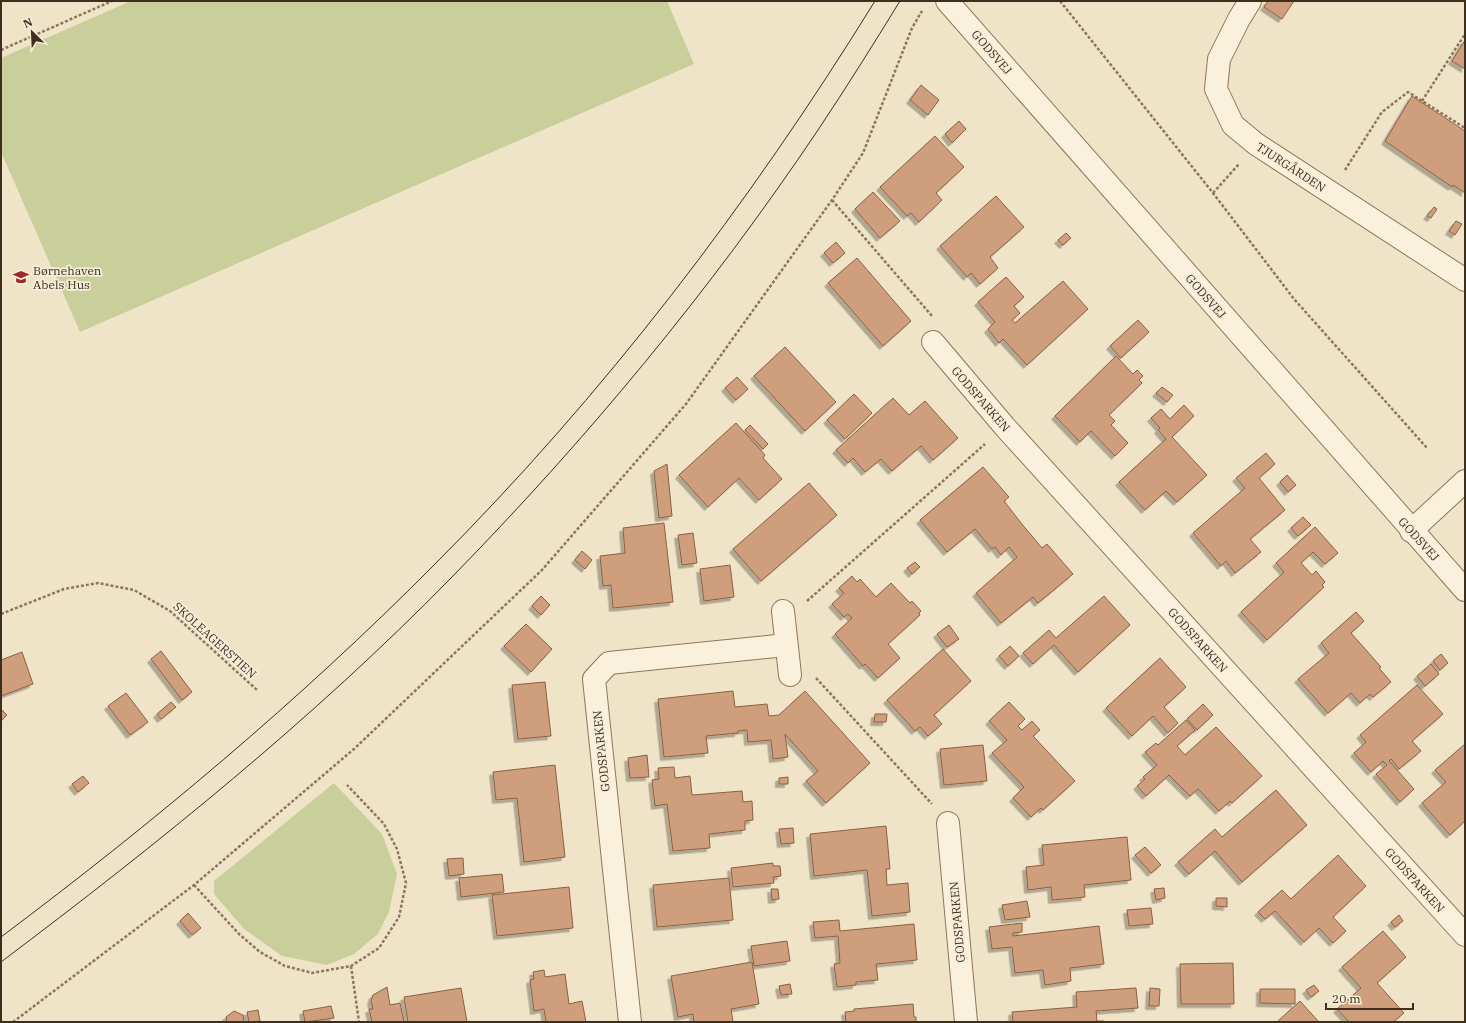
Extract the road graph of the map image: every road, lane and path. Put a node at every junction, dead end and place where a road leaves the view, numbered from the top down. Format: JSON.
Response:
{"nodes":[{"id":1,"x":112,"y":1,"type":"edge"},
{"id":2,"x":947,"y":1,"type":"edge"},
{"id":3,"x":1060,"y":1,"type":"edge"},
{"id":4,"x":1250,"y":1,"type":"edge"},
{"id":5,"x":924,"y":8,"type":"dead end"},
{"id":6,"x":1465,"y":34,"type":"edge"},
{"id":7,"x":1,"y":50,"type":"edge"},
{"id":8,"x":1422,"y":101,"type":"junction"},
{"id":9,"x":1465,"y":128,"type":"edge"},
{"id":10,"x":1256,"y":144,"type":"junction"},
{"id":11,"x":1213,"y":193,"type":"junction"},
{"id":12,"x":1331,"y":193,"type":"junction"},
{"id":13,"x":832,"y":200,"type":"junction"},
{"id":14,"x":1465,"y":280,"type":"edge"},
{"id":15,"x":933,"y":342,"type":"joint"},
{"id":16,"x":1005,"y":427,"type":"junction"},
{"id":17,"x":1427,"y":448,"type":"dead end"},
{"id":18,"x":1465,"y":481,"type":"edge"},
{"id":19,"x":1411,"y":531,"type":"junction"},
{"id":20,"x":1465,"y":590,"type":"edge"},
{"id":21,"x":783,"y":611,"type":"joint"},
{"id":22,"x":1,"y":614,"type":"edge"},
{"id":23,"x":786,"y":645,"type":"junction"},
{"id":24,"x":790,"y":675,"type":"dead end"},
{"id":25,"x":257,"y":690,"type":"dead end"},
{"id":26,"x":347,"y":785,"type":"dead end"},
{"id":27,"x":948,"y":822,"type":"joint"},
{"id":28,"x":194,"y":885,"type":"junction"},
{"id":29,"x":1465,"y":935,"type":"edge"},
{"id":30,"x":351,"y":966,"type":"junction"},
{"id":31,"x":13,"y":1022,"type":"edge"},
{"id":32,"x":359,"y":1022,"type":"edge"},
{"id":33,"x":630,"y":1022,"type":"edge"},
{"id":34,"x":966,"y":1022,"type":"edge"}],
"edges":[{"from":1,"to":7,"type":"path"},
{"from":2,"to":19,"type":"street","name":"GODSVEJ"},
{"from":3,"to":11,"type":"path"},
{"from":4,"to":10,"type":"street","name":"TJURGÅRDEN"},
{"from":5,"to":13,"type":"path"},
{"from":6,"to":8,"type":"path"},
{"from":8,"to":9,"type":"path"},
{"from":8,"to":12,"type":"path"},
{"from":10,"to":11,"type":"path"},
{"from":10,"to":12,"type":"street","name":"TJURGÅRDEN"},
{"from":11,"to":17,"type":"path"},
{"from":12,"to":14,"type":"street","name":"TJURGÅRDEN"},
{"from":13,"to":15,"type":"path"},
{"from":13,"to":28,"type":"path"},
{"from":15,"to":16,"type":"street","name":"GODSPARKEN"},
{"from":16,"to":21,"type":"path"},
{"from":16,"to":29,"type":"street","name":"GODSPARKEN"},
{"from":18,"to":19,"type":"street"},
{"from":19,"to":20,"type":"street","name":"GODSVEJ"},
{"from":21,"to":23,"type":"street"},
{"from":22,"to":25,"type":"path","name":"SKOLEAGERSTIEN"},
{"from":23,"to":24,"type":"street"},
{"from":23,"to":27,"type":"path"},
{"from":23,"to":33,"type":"street","name":"GODSPARKEN"},
{"from":26,"to":30,"type":"path"},
{"from":27,"to":34,"type":"street","name":"GODSPARKEN"},
{"from":28,"to":30,"type":"path"},
{"from":28,"to":31,"type":"path"},
{"from":30,"to":32,"type":"path"}]}
